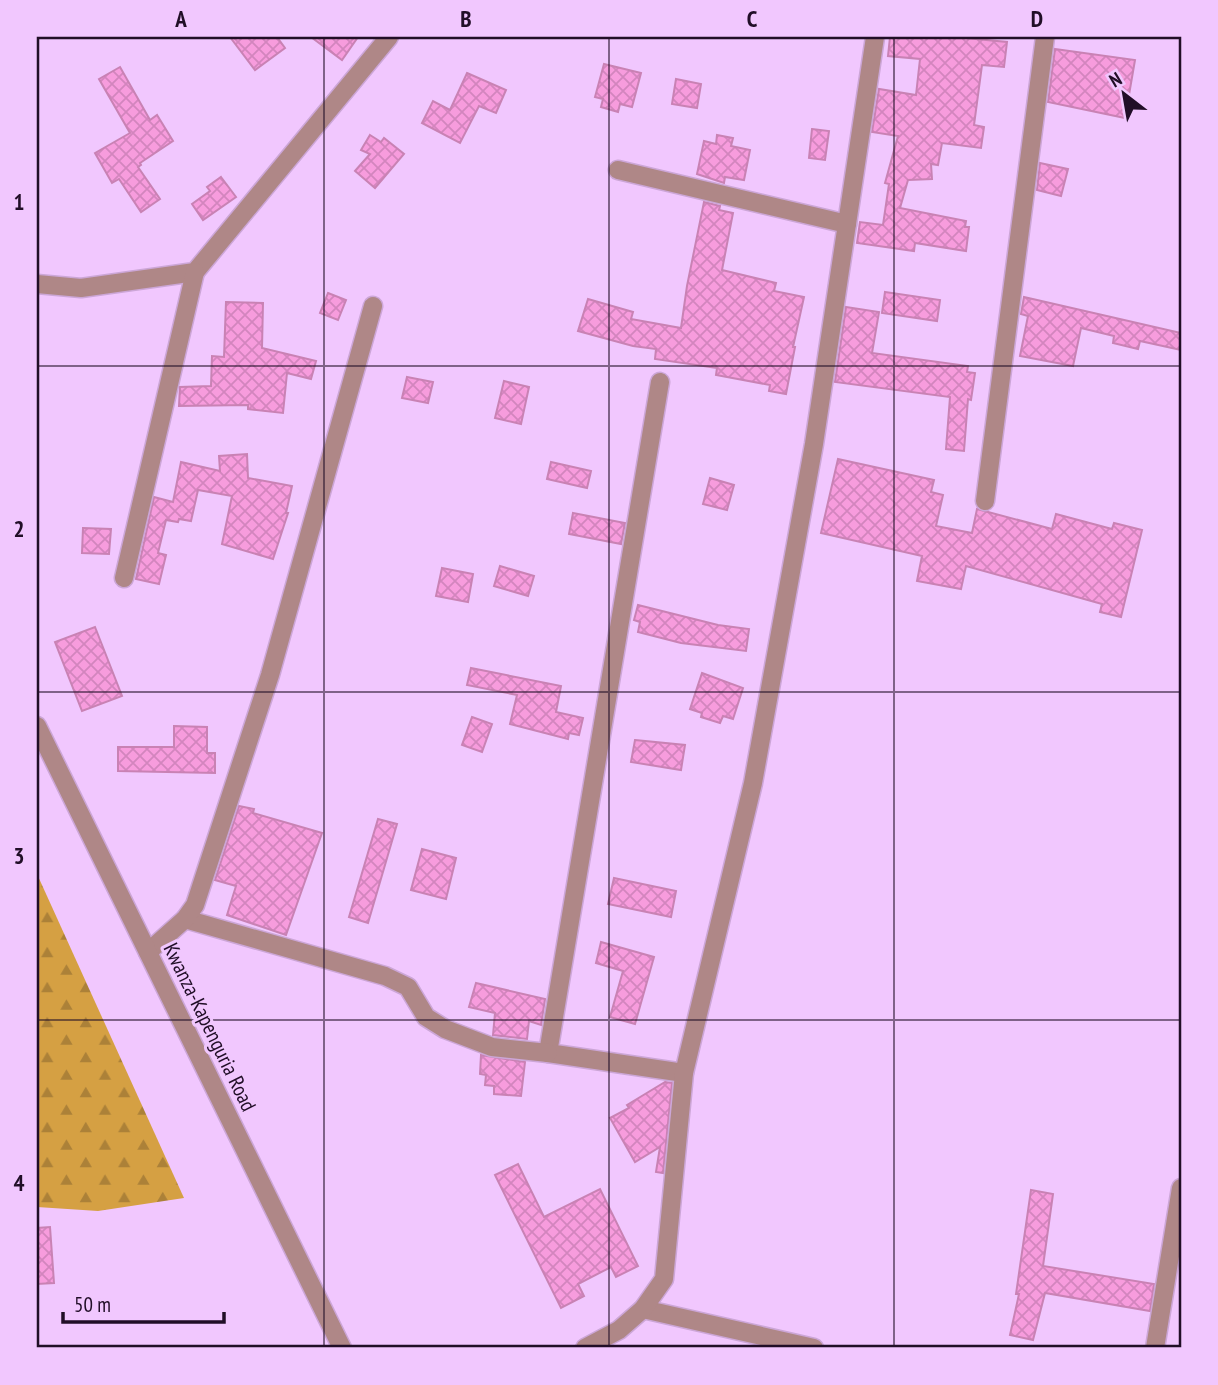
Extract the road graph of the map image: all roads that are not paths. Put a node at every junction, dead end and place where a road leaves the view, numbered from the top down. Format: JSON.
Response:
{"nodes":[{"id":1,"x":389,"y":37,"type":"edge"},
{"id":2,"x":875,"y":37,"type":"edge"},
{"id":3,"x":1045,"y":37,"type":"edge"},
{"id":4,"x":618,"y":170,"type":"dead end"},
{"id":5,"x":847,"y":224,"type":"junction"},
{"id":6,"x":195,"y":272,"type":"junction"},
{"id":7,"x":37,"y":284,"type":"edge"},
{"id":8,"x":373,"y":306,"type":"dead end"},
{"id":9,"x":660,"y":382,"type":"dead end"},
{"id":10,"x":985,"y":501,"type":"dead end"},
{"id":11,"x":124,"y":578,"type":"dead end"},
{"id":12,"x":37,"y":726,"type":"edge"},
{"id":13,"x":186,"y":919,"type":"junction"},
{"id":14,"x":148,"y":952,"type":"junction"},
{"id":15,"x":548,"y":1053,"type":"junction"},
{"id":16,"x":684,"y":1073,"type":"junction"},
{"id":17,"x":1181,"y":1188,"type":"edge"},
{"id":18,"x":643,"y":1310,"type":"junction"},
{"id":19,"x":342,"y":1348,"type":"edge"},
{"id":20,"x":586,"y":1348,"type":"edge"},
{"id":21,"x":814,"y":1348,"type":"edge"},
{"id":22,"x":1155,"y":1348,"type":"edge"}],
"edges":[{"from":1,"to":6,"type":"street"},
{"from":2,"to":5,"type":"street"},
{"from":3,"to":10,"type":"street"},
{"from":4,"to":5,"type":"street"},
{"from":5,"to":16,"type":"street"},
{"from":6,"to":7,"type":"street"},
{"from":6,"to":11,"type":"street"},
{"from":8,"to":13,"type":"street"},
{"from":9,"to":15,"type":"street"},
{"from":12,"to":14,"type":"street","name":"Kwanza-Kapenguria Road"},
{"from":13,"to":14,"type":"street"},
{"from":13,"to":15,"type":"street"},
{"from":14,"to":19,"type":"street","name":"Kwanza-Kapenguria Road"},
{"from":15,"to":16,"type":"street"},
{"from":16,"to":18,"type":"street"},
{"from":17,"to":22,"type":"street"},
{"from":18,"to":20,"type":"street"},
{"from":18,"to":21,"type":"street"}]}
